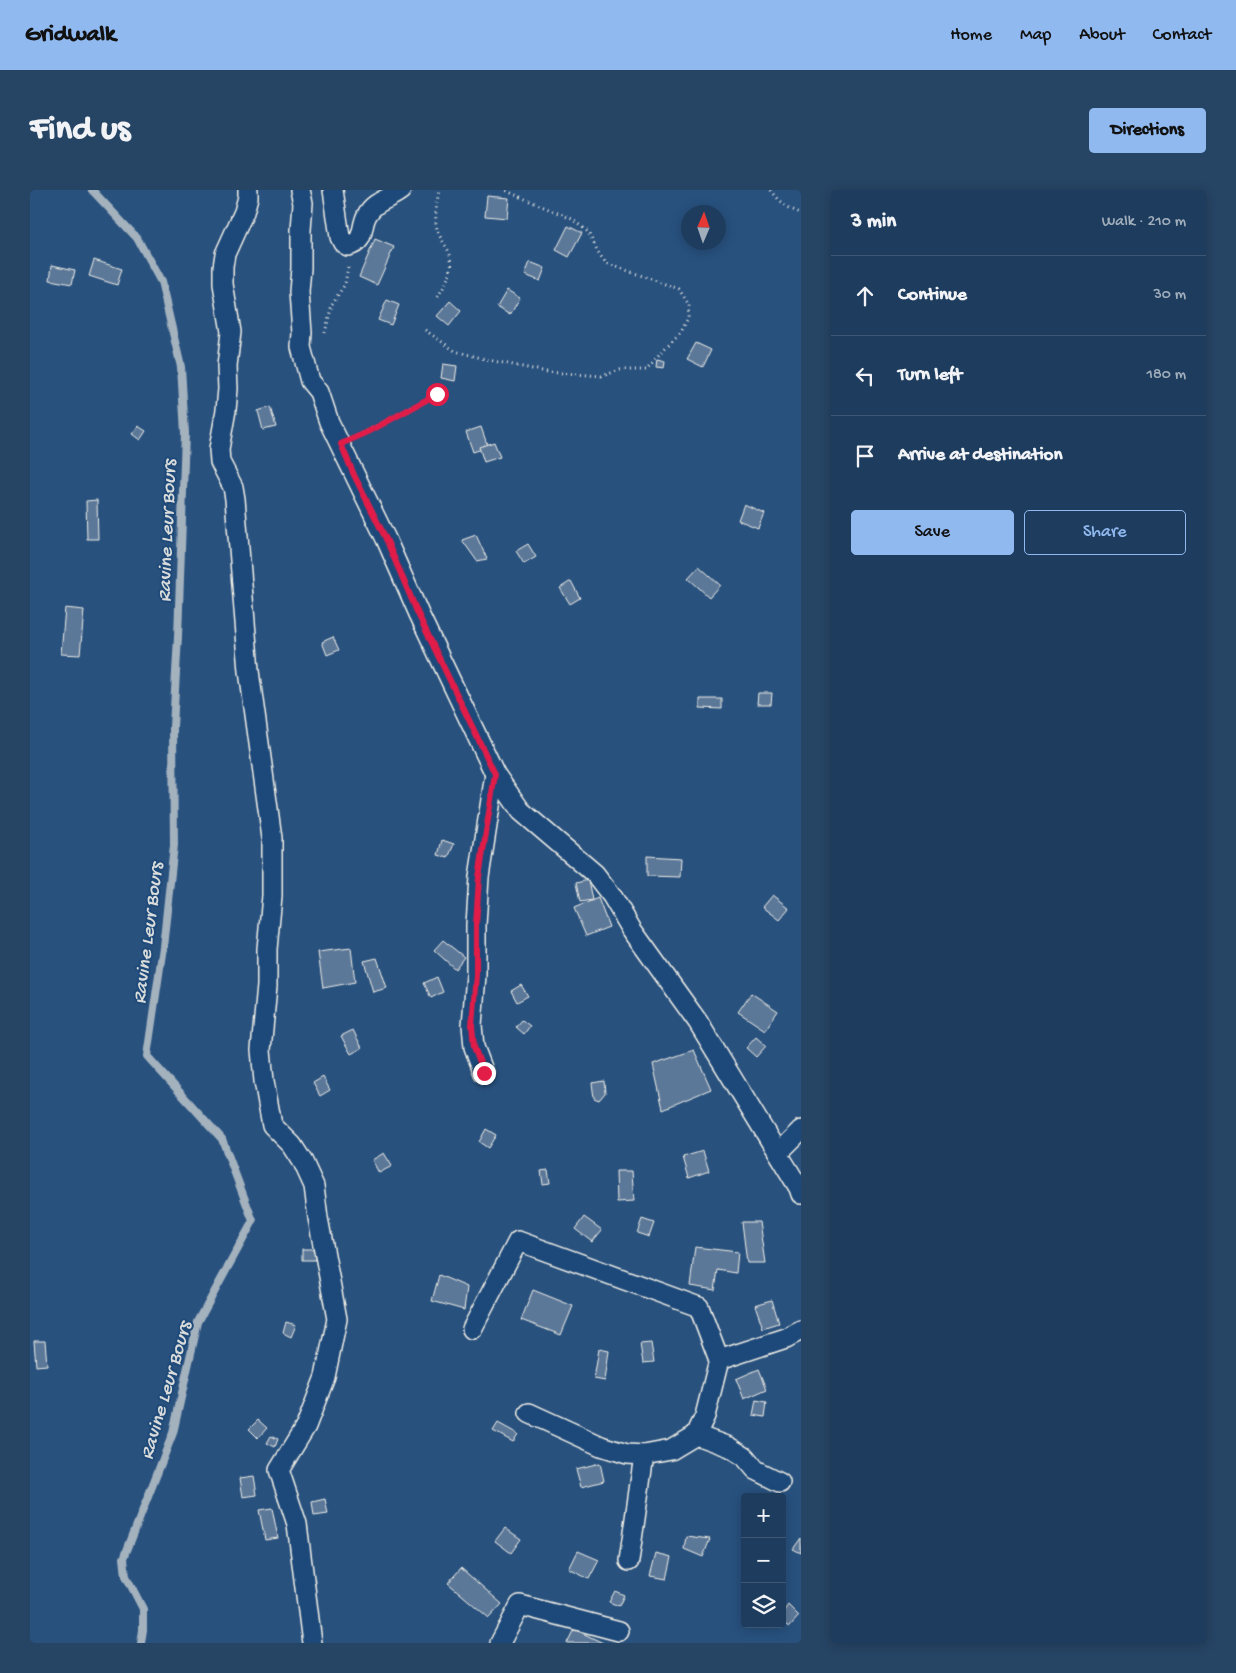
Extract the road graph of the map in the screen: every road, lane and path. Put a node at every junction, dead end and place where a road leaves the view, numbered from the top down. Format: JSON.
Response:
{"nodes":[{"id":1,"x":248,"y":190,"type":"edge"},
{"id":2,"x":300,"y":190,"type":"edge"},
{"id":3,"x":333,"y":190,"type":"edge"},
{"id":4,"x":401,"y":190,"type":"edge"},
{"id":5,"x":439,"y":190,"type":"edge"},
{"id":6,"x":504,"y":190,"type":"edge"},
{"id":7,"x":770,"y":190,"type":"edge"},
{"id":8,"x":801,"y":213,"type":"edge"},
{"id":9,"x":348,"y":246,"type":"junction"},
{"id":10,"x":438,"y":297,"type":"dead end"},
{"id":11,"x":424,"y":330,"type":"dead end"},
{"id":12,"x":324,"y":338,"type":"dead end"},
{"id":13,"x":437,"y":394,"type":"dead end"},
{"id":14,"x":341,"y":444,"type":"junction"},
{"id":15,"x":495,"y":774,"type":"junction"},
{"id":16,"x":484,"y":1073,"type":"dead end"},
{"id":17,"x":801,"y":1130,"type":"edge"},
{"id":18,"x":778,"y":1153,"type":"junction"},
{"id":19,"x":801,"y":1194,"type":"edge"},
{"id":20,"x":472,"y":1329,"type":"dead end"},
{"id":21,"x":801,"y":1330,"type":"edge"},
{"id":22,"x":718,"y":1360,"type":"junction"},
{"id":23,"x":529,"y":1413,"type":"dead end"},
{"id":24,"x":696,"y":1435,"type":"junction"},
{"id":25,"x":644,"y":1455,"type":"junction"},
{"id":26,"x":780,"y":1482,"type":"dead end"},
{"id":27,"x":628,"y":1561,"type":"dead end"},
{"id":28,"x":619,"y":1631,"type":"dead end"},
{"id":29,"x":312,"y":1643,"type":"edge"},
{"id":30,"x":500,"y":1643,"type":"edge"}],
"edges":[{"from":1,"to":29,"type":"street"},
{"from":2,"to":14,"type":"street"},
{"from":3,"to":9,"type":"street"},
{"from":4,"to":9,"type":"street"},
{"from":5,"to":10,"type":"path"},
{"from":6,"to":11,"type":"path"},
{"from":7,"to":8,"type":"path"},
{"from":9,"to":12,"type":"path"},
{"from":13,"to":14,"type":"path"},
{"from":14,"to":15,"type":"street"},
{"from":15,"to":16,"type":"street"},
{"from":15,"to":18,"type":"street"},
{"from":17,"to":18,"type":"street"},
{"from":18,"to":19,"type":"street"},
{"from":20,"to":22,"type":"street"},
{"from":21,"to":22,"type":"street"},
{"from":22,"to":24,"type":"street"},
{"from":23,"to":25,"type":"street"},
{"from":24,"to":25,"type":"street"},
{"from":24,"to":26,"type":"street"},
{"from":25,"to":27,"type":"street"},
{"from":28,"to":30,"type":"street"}]}
